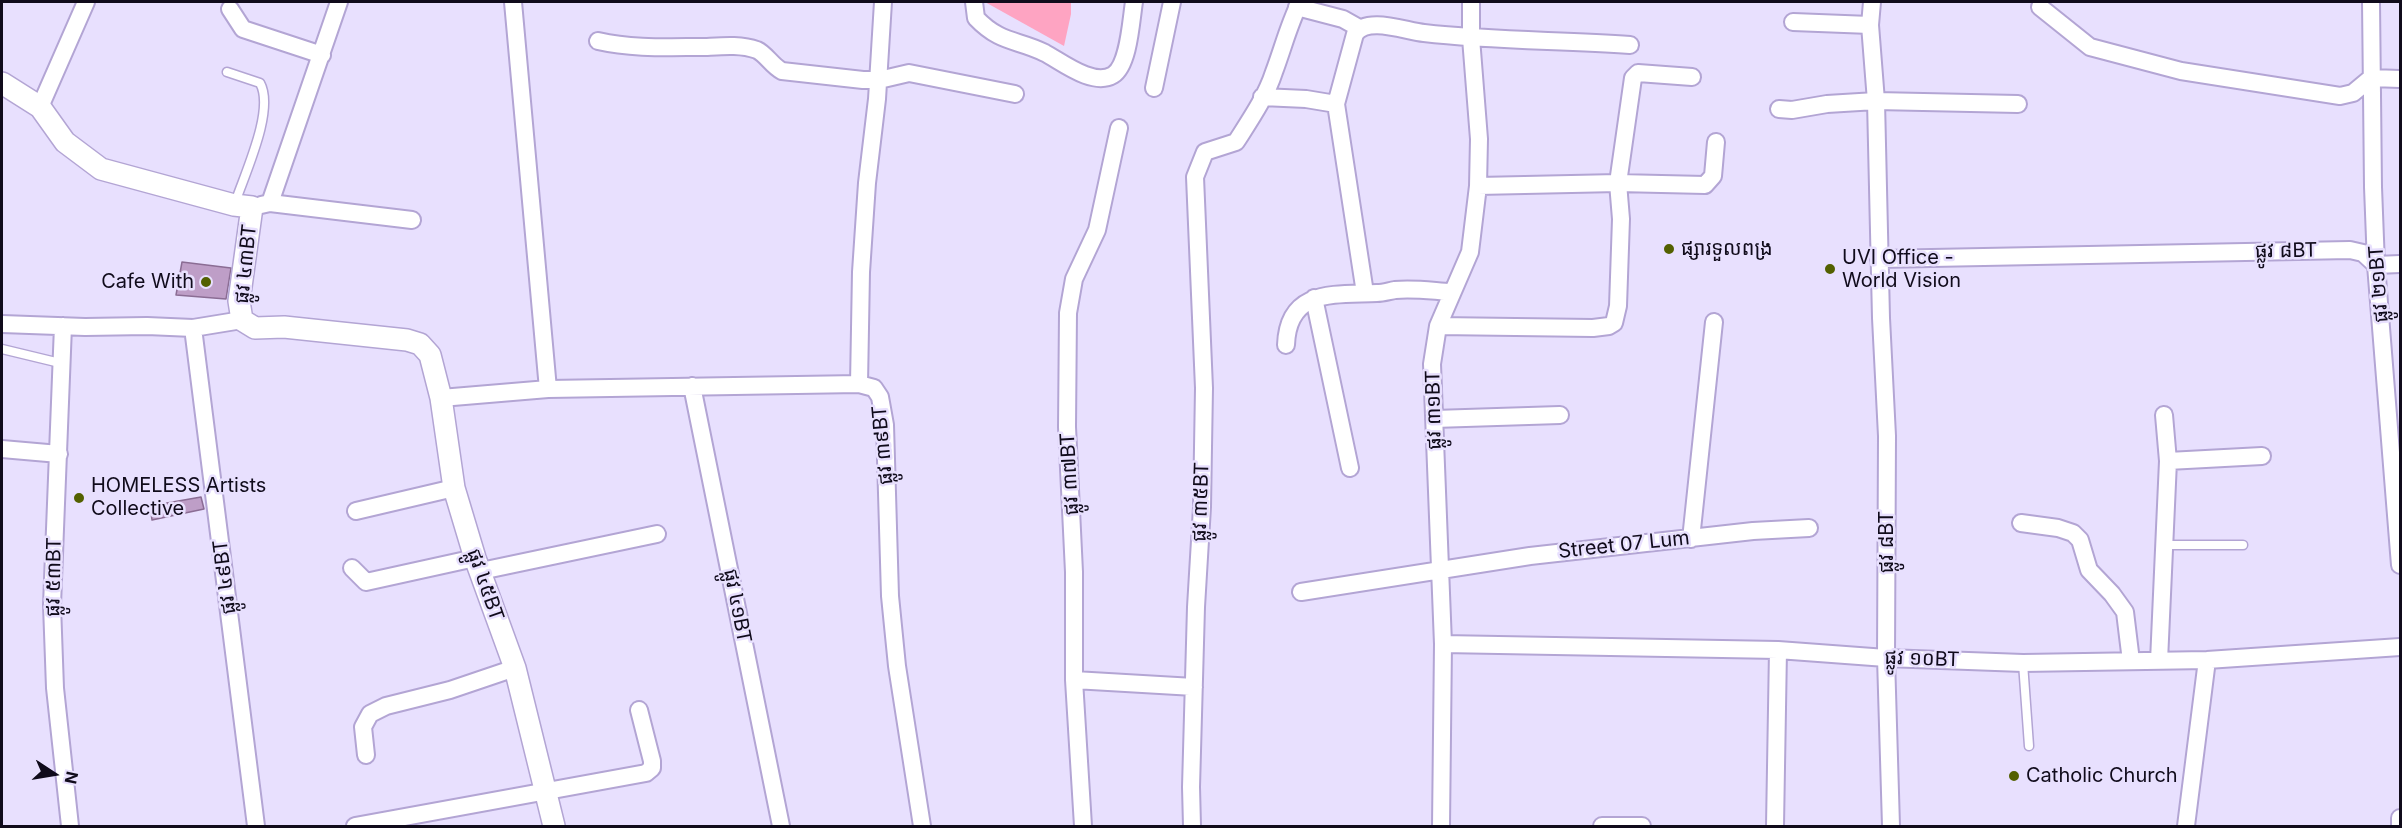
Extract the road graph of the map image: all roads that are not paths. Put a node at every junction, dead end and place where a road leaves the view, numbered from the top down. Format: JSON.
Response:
{"nodes":[{"id":1,"x":86,"y":2,"type":"edge"},
{"id":2,"x":339,"y":2,"type":"edge"},
{"id":3,"x":513,"y":2,"type":"edge"},
{"id":4,"x":883,"y":2,"type":"edge"},
{"id":5,"x":974,"y":2,"type":"edge"},
{"id":6,"x":1134,"y":2,"type":"edge"},
{"id":7,"x":1172,"y":2,"type":"edge"},
{"id":8,"x":1471,"y":2,"type":"edge"},
{"id":9,"x":1872,"y":2,"type":"edge"},
{"id":10,"x":2371,"y":2,"type":"edge"},
{"id":11,"x":1298,"y":4,"type":"edge"},
{"id":12,"x":2040,"y":7,"type":"dead end"},
{"id":13,"x":230,"y":9,"type":"dead end"},
{"id":14,"x":1793,"y":22,"type":"dead end"},
{"id":15,"x":1870,"y":25,"type":"junction"},
{"id":16,"x":1359,"y":28,"type":"junction"},
{"id":17,"x":1471,"y":38,"type":"junction"},
{"id":18,"x":598,"y":41,"type":"dead end"},
{"id":19,"x":1630,"y":45,"type":"dead end"},
{"id":20,"x":322,"y":55,"type":"junction"},
{"id":21,"x":227,"y":72,"type":"dead end"},
{"id":22,"x":1692,"y":77,"type":"dead end"},
{"id":23,"x":2371,"y":78,"type":"junction"},
{"id":24,"x":2400,"y":79,"type":"edge"},
{"id":25,"x":879,"y":80,"type":"junction"},
{"id":26,"x":2,"y":83,"type":"edge"},
{"id":27,"x":1154,"y":88,"type":"dead end"},
{"id":28,"x":1015,"y":94,"type":"dead end"},
{"id":29,"x":1262,"y":97,"type":"junction"},
{"id":30,"x":1876,"y":101,"type":"junction"},
{"id":31,"x":1336,"y":104,"type":"junction"},
{"id":32,"x":2018,"y":104,"type":"dead end"},
{"id":33,"x":40,"y":107,"type":"junction"},
{"id":34,"x":1779,"y":109,"type":"dead end"},
{"id":35,"x":1119,"y":128,"type":"dead end"},
{"id":36,"x":1716,"y":142,"type":"dead end"},
{"id":37,"x":1618,"y":183,"type":"junction"},
{"id":38,"x":1478,"y":186,"type":"junction"},
{"id":39,"x":252,"y":205,"type":"junction"},
{"id":40,"x":412,"y":220,"type":"dead end"},
{"id":41,"x":1879,"y":259,"type":"junction"},
{"id":42,"x":2400,"y":264,"type":"edge"},
{"id":43,"x":2376,"y":265,"type":"junction"},
{"id":44,"x":1451,"y":292,"type":"junction"},
{"id":45,"x":1365,"y":293,"type":"junction"},
{"id":46,"x":1314,"y":298,"type":"junction"},
{"id":47,"x":242,"y":320,"type":"junction"},
{"id":48,"x":1714,"y":322,"type":"dead end"},
{"id":49,"x":2,"y":324,"type":"edge"},
{"id":50,"x":63,"y":326,"type":"junction"},
{"id":51,"x":1438,"y":326,"type":"junction"},
{"id":52,"x":193,"y":328,"type":"junction"},
{"id":53,"x":420,"y":344,"type":"joint"},
{"id":54,"x":1287,"y":345,"type":"dead end"},
{"id":55,"x":2,"y":350,"type":"edge"},
{"id":56,"x":60,"y":363,"type":"junction"},
{"id":57,"x":859,"y":384,"type":"junction"},
{"id":58,"x":692,"y":386,"type":"junction"},
{"id":59,"x":548,"y":389,"type":"junction"},
{"id":60,"x":441,"y":398,"type":"junction"},
{"id":61,"x":1560,"y":415,"type":"dead end"},
{"id":62,"x":2164,"y":415,"type":"dead end"},
{"id":63,"x":1434,"y":419,"type":"junction"},
{"id":64,"x":2395,"y":428,"type":"edge"},
{"id":65,"x":2,"y":449,"type":"edge"},
{"id":66,"x":59,"y":454,"type":"junction"},
{"id":67,"x":2262,"y":456,"type":"dead end"},
{"id":68,"x":2168,"y":460,"type":"junction"},
{"id":69,"x":1350,"y":468,"type":"dead end"},
{"id":70,"x":454,"y":488,"type":"junction"},
{"id":71,"x":356,"y":511,"type":"dead end"},
{"id":72,"x":2021,"y":523,"type":"dead end"},
{"id":73,"x":1809,"y":528,"type":"dead end"},
{"id":74,"x":657,"y":534,"type":"dead end"},
{"id":75,"x":1690,"y":539,"type":"junction"},
{"id":76,"x":2165,"y":545,"type":"junction"},
{"id":77,"x":2243,"y":545,"type":"dead end"},
{"id":78,"x":478,"y":564,"type":"junction"},
{"id":79,"x":2400,"y":565,"type":"edge"},
{"id":80,"x":352,"y":568,"type":"dead end"},
{"id":81,"x":1439,"y":570,"type":"junction"},
{"id":82,"x":1301,"y":592,"type":"dead end"},
{"id":83,"x":1443,"y":644,"type":"junction"},
{"id":84,"x":2400,"y":647,"type":"edge"},
{"id":85,"x":1778,"y":650,"type":"junction"},
{"id":86,"x":1886,"y":658,"type":"junction"},
{"id":87,"x":2207,"y":660,"type":"junction"},
{"id":88,"x":2131,"y":661,"type":"junction"},
{"id":89,"x":2159,"y":661,"type":"junction"},
{"id":90,"x":2023,"y":663,"type":"junction"},
{"id":91,"x":515,"y":669,"type":"junction"},
{"id":92,"x":1074,"y":680,"type":"junction"},
{"id":93,"x":1194,"y":687,"type":"junction"},
{"id":94,"x":639,"y":710,"type":"dead end"},
{"id":95,"x":2029,"y":746,"type":"dead end"},
{"id":96,"x":366,"y":755,"type":"dead end"},
{"id":97,"x":547,"y":791,"type":"junction"},
{"id":98,"x":2400,"y":818,"type":"edge"},
{"id":99,"x":70,"y":826,"type":"edge"},
{"id":100,"x":256,"y":826,"type":"edge"},
{"id":101,"x":355,"y":826,"type":"edge"},
{"id":102,"x":554,"y":826,"type":"edge"},
{"id":103,"x":781,"y":826,"type":"edge"},
{"id":104,"x":922,"y":826,"type":"edge"},
{"id":105,"x":1083,"y":826,"type":"edge"},
{"id":106,"x":1192,"y":826,"type":"edge"},
{"id":107,"x":1441,"y":826,"type":"edge"},
{"id":108,"x":1602,"y":826,"type":"edge"},
{"id":109,"x":1642,"y":826,"type":"edge"},
{"id":110,"x":1775,"y":826,"type":"edge"},
{"id":111,"x":1891,"y":826,"type":"edge"},
{"id":112,"x":2186,"y":826,"type":"edge"},
{"id":113,"x":2400,"y":826,"type":"edge"}],
"edges":[{"from":1,"to":33,"type":"street"},
{"from":2,"to":20,"type":"street"},
{"from":3,"to":59,"type":"street"},
{"from":4,"to":25,"type":"street"},
{"from":5,"to":6,"type":"street"},
{"from":7,"to":27,"type":"street"},
{"from":8,"to":17,"type":"street","name":"ផ្លូវ ៣១BT"},
{"from":9,"to":15,"type":"street","name":"ផ្លូវ ៨BT"},
{"from":10,"to":23,"type":"street","name":"ផ្លូវ ២១BT"},
{"from":11,"to":16,"type":"street"},
{"from":11,"to":29,"type":"street"},
{"from":12,"to":23,"type":"street"},
{"from":13,"to":20,"type":"street"},
{"from":14,"to":15,"type":"street"},
{"from":15,"to":30,"type":"street","name":"ផ្លូវ ៨BT"},
{"from":16,"to":17,"type":"street"},
{"from":16,"to":31,"type":"street"},
{"from":17,"to":19,"type":"street"},
{"from":17,"to":38,"type":"street","name":"ផ្លូវ ៣១BT"},
{"from":18,"to":25,"type":"street"},
{"from":20,"to":39,"type":"street"},
{"from":21,"to":39,"type":"lane"},
{"from":22,"to":37,"type":"street"},
{"from":23,"to":24,"type":"street"},
{"from":23,"to":43,"type":"street","name":"ផ្លូវ ២១BT"},
{"from":25,"to":28,"type":"street"},
{"from":25,"to":57,"type":"street"},
{"from":26,"to":33,"type":"street","name":"ផ្លូវ ៤៣BT"},
{"from":29,"to":31,"type":"street"},
{"from":29,"to":93,"type":"street","name":"ផ្លូវ ៣៥BT"},
{"from":30,"to":32,"type":"street"},
{"from":30,"to":34,"type":"street"},
{"from":30,"to":41,"type":"street","name":"ផ្លូវ ៨BT"},
{"from":31,"to":45,"type":"street"},
{"from":33,"to":39,"type":"street","name":"ផ្លូវ ៤៣BT"},
{"from":35,"to":92,"type":"street","name":"ផ្លូវ ៣៧BT"},
{"from":36,"to":37,"type":"street"},
{"from":37,"to":38,"type":"street"},
{"from":37,"to":51,"type":"street"},
{"from":38,"to":44,"type":"street","name":"ផ្លូវ ៣១BT"},
{"from":39,"to":40,"type":"street"},
{"from":39,"to":47,"type":"street","name":"ផ្លូវ ៤៣BT"},
{"from":41,"to":43,"type":"street","name":"ផ្លូវ ៨BT"},
{"from":41,"to":86,"type":"street","name":"ផ្លូវ ៨BT"},
{"from":42,"to":43,"type":"street"},
{"from":43,"to":64,"type":"street","name":"ផ្លូវ ២១BT"},
{"from":44,"to":45,"type":"street"},
{"from":44,"to":51,"type":"street","name":"ផ្លូវ ៣១BT"},
{"from":45,"to":46,"type":"street"},
{"from":46,"to":54,"type":"street"},
{"from":46,"to":69,"type":"street"},
{"from":47,"to":52,"type":"street"},
{"from":47,"to":53,"type":"street","name":"ផ្លូវ ៤៣BT"},
{"from":48,"to":75,"type":"street"},
{"from":49,"to":50,"type":"street"},
{"from":50,"to":52,"type":"street"},
{"from":50,"to":56,"type":"street","name":"ផ្លូវ ៥៣BT"},
{"from":51,"to":63,"type":"street","name":"ផ្លូវ ៣១BT"},
{"from":52,"to":100,"type":"street","name":"ផ្លូវ ៤៩BT"},
{"from":53,"to":60,"type":"street","name":"ផ្លូវ ៤៥BT"},
{"from":55,"to":56,"type":"lane"},
{"from":56,"to":66,"type":"street","name":"ផ្លូវ ៥៣BT"},
{"from":57,"to":58,"type":"street","name":"ផ្លូវ ៣៩BT"},
{"from":57,"to":104,"type":"street","name":"ផ្លូវ ៣៩BT"},
{"from":58,"to":59,"type":"street","name":"ផ្លូវ ៣៩BT"},
{"from":58,"to":103,"type":"street","name":"ផ្លូវ ៤១BT"},
{"from":59,"to":60,"type":"street","name":"ផ្លូវ ៣៩BT"},
{"from":60,"to":70,"type":"street","name":"ផ្លូវ ៤៥BT"},
{"from":61,"to":63,"type":"street"},
{"from":62,"to":68,"type":"street"},
{"from":63,"to":81,"type":"street","name":"ផ្លូវ ៣១BT"},
{"from":64,"to":79,"type":"street","name":"ផ្លូវ ២១BT"},
{"from":65,"to":66,"type":"street"},
{"from":66,"to":99,"type":"street","name":"ផ្លូវ ៥៣BT"},
{"from":67,"to":68,"type":"street"},
{"from":68,"to":76,"type":"street"},
{"from":70,"to":71,"type":"street"},
{"from":70,"to":78,"type":"street","name":"ផ្លូវ ៤៥BT"},
{"from":72,"to":88,"type":"street"},
{"from":73,"to":75,"type":"street","name":"Street 07 Lum"},
{"from":74,"to":78,"type":"street"},
{"from":75,"to":81,"type":"street","name":"Street 07 Lum"},
{"from":76,"to":77,"type":"lane"},
{"from":76,"to":89,"type":"street"},
{"from":78,"to":80,"type":"street"},
{"from":78,"to":91,"type":"street","name":"ផ្លូវ ៤៥BT"},
{"from":81,"to":82,"type":"street","name":"Street 07 Lum"},
{"from":81,"to":83,"type":"street","name":"ផ្លូវ ៣១BT"},
{"from":83,"to":85,"type":"street","name":"ផ្លូវ ១០BT"},
{"from":83,"to":107,"type":"street","name":"ផ្លូវ ៣១BT"},
{"from":84,"to":87,"type":"street","name":"ផ្លូវ ១០BT"},
{"from":85,"to":86,"type":"street","name":"ផ្លូវ ១០BT"},
{"from":85,"to":110,"type":"street"},
{"from":86,"to":90,"type":"street","name":"ផ្លូវ ១០BT"},
{"from":86,"to":111,"type":"street","name":"ផ្លូវ ៨BT"},
{"from":87,"to":89,"type":"street","name":"ផ្លូវ ១០BT"},
{"from":87,"to":112,"type":"street"},
{"from":88,"to":89,"type":"street","name":"ផ្លូវ ១០BT"},
{"from":88,"to":90,"type":"street","name":"ផ្លូវ ១០BT"},
{"from":90,"to":95,"type":"lane"},
{"from":91,"to":96,"type":"street"},
{"from":91,"to":97,"type":"street","name":"ផ្លូវ ៤៥BT"},
{"from":92,"to":93,"type":"street"},
{"from":92,"to":105,"type":"street","name":"ផ្លូវ ៣៧BT"},
{"from":93,"to":106,"type":"street","name":"ផ្លូវ ៣៥BT"},
{"from":94,"to":97,"type":"street"},
{"from":97,"to":101,"type":"street"},
{"from":97,"to":102,"type":"street","name":"ផ្លូវ ៤៥BT"},
{"from":98,"to":113,"type":"street"},
{"from":108,"to":109,"type":"street"}]}
